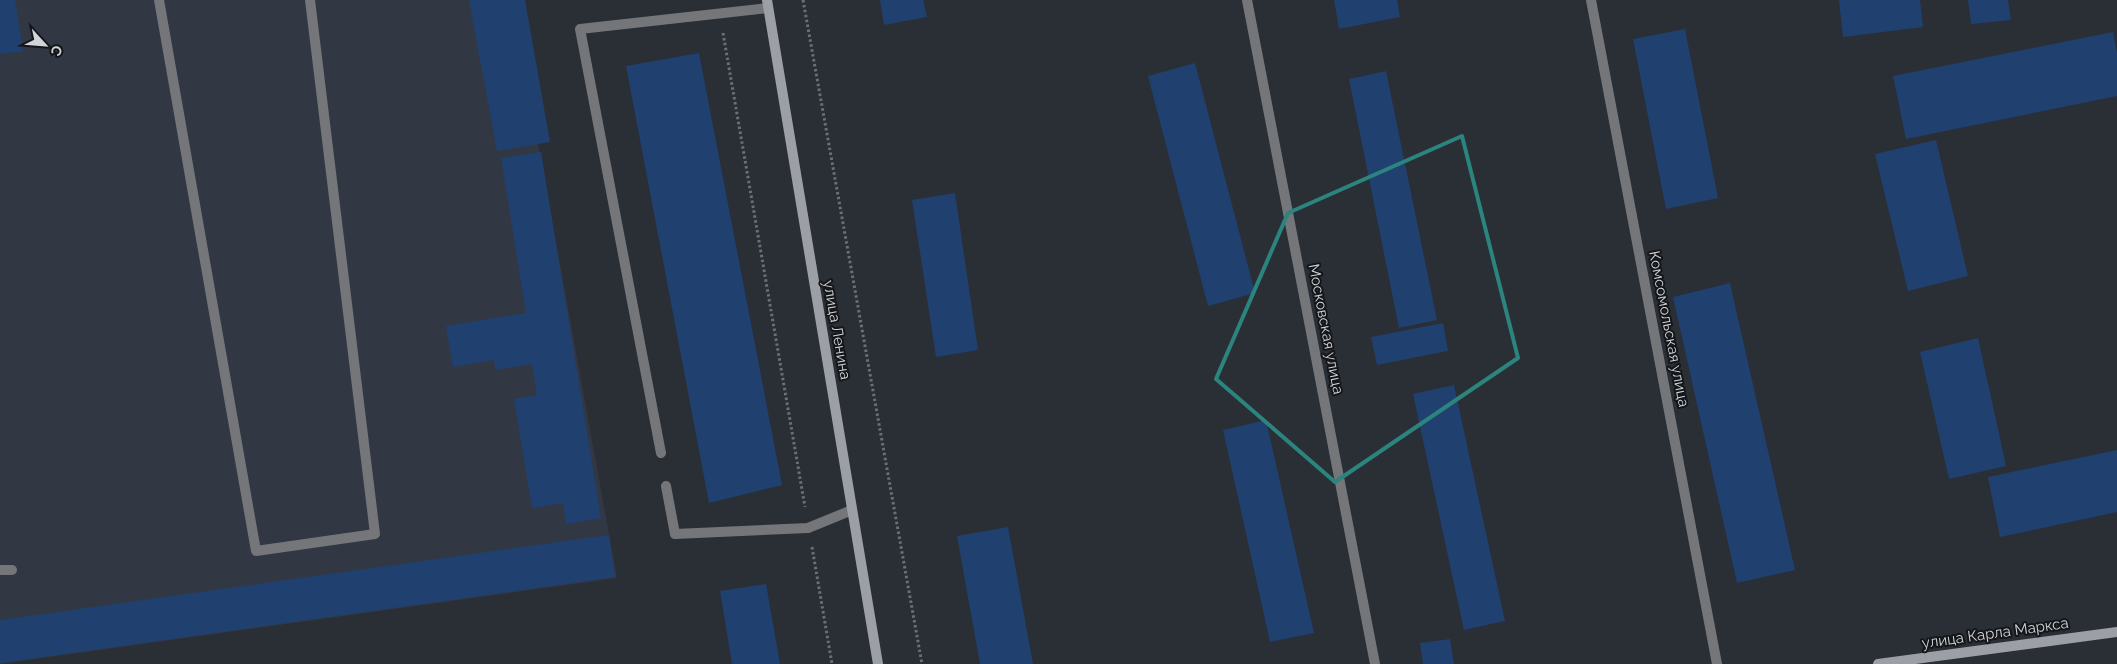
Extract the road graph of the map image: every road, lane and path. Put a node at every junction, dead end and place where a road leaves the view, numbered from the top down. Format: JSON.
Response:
{"nodes":[{"id":1,"x":159,"y":0,"type":"edge"},
{"id":2,"x":310,"y":0,"type":"edge"},
{"id":3,"x":803,"y":0,"type":"edge"},
{"id":4,"x":1247,"y":0,"type":"edge"},
{"id":5,"x":1591,"y":0,"type":"edge"},
{"id":6,"x":767,"y":4,"type":"edge"},
{"id":7,"x":720,"y":14,"type":"junction"},
{"id":8,"x":661,"y":454,"type":"dead end"},
{"id":9,"x":666,"y":486,"type":"dead end"},
{"id":10,"x":852,"y":510,"type":"junction"},
{"id":11,"x":808,"y":528,"type":"junction"},
{"id":12,"x":0,"y":570,"type":"edge"},
{"id":13,"x":12,"y":570,"type":"dead end"},
{"id":14,"x":2117,"y":632,"type":"edge"},
{"id":15,"x":832,"y":664,"type":"edge"},
{"id":16,"x":878,"y":664,"type":"edge"},
{"id":17,"x":922,"y":664,"type":"edge"},
{"id":18,"x":1375,"y":664,"type":"edge"},
{"id":19,"x":1717,"y":664,"type":"edge"},
{"id":20,"x":1878,"y":664,"type":"edge"}],
"edges":[{"from":1,"to":2,"type":"street"},
{"from":3,"to":17,"type":"path"},
{"from":4,"to":18,"type":"street","name":"Московская улица"},
{"from":5,"to":19,"type":"street","name":"Комсомольская улица"},
{"from":6,"to":7,"type":"street"},
{"from":6,"to":10,"type":"main road","name":"улица Ленина"},
{"from":7,"to":8,"type":"street"},
{"from":7,"to":11,"type":"path"},
{"from":9,"to":11,"type":"street"},
{"from":10,"to":11,"type":"street"},
{"from":10,"to":16,"type":"main road","name":"улица Ленина"},
{"from":11,"to":15,"type":"path"},
{"from":12,"to":13,"type":"street"},
{"from":14,"to":20,"type":"main road","name":"улица Карла Маркса"}]}
